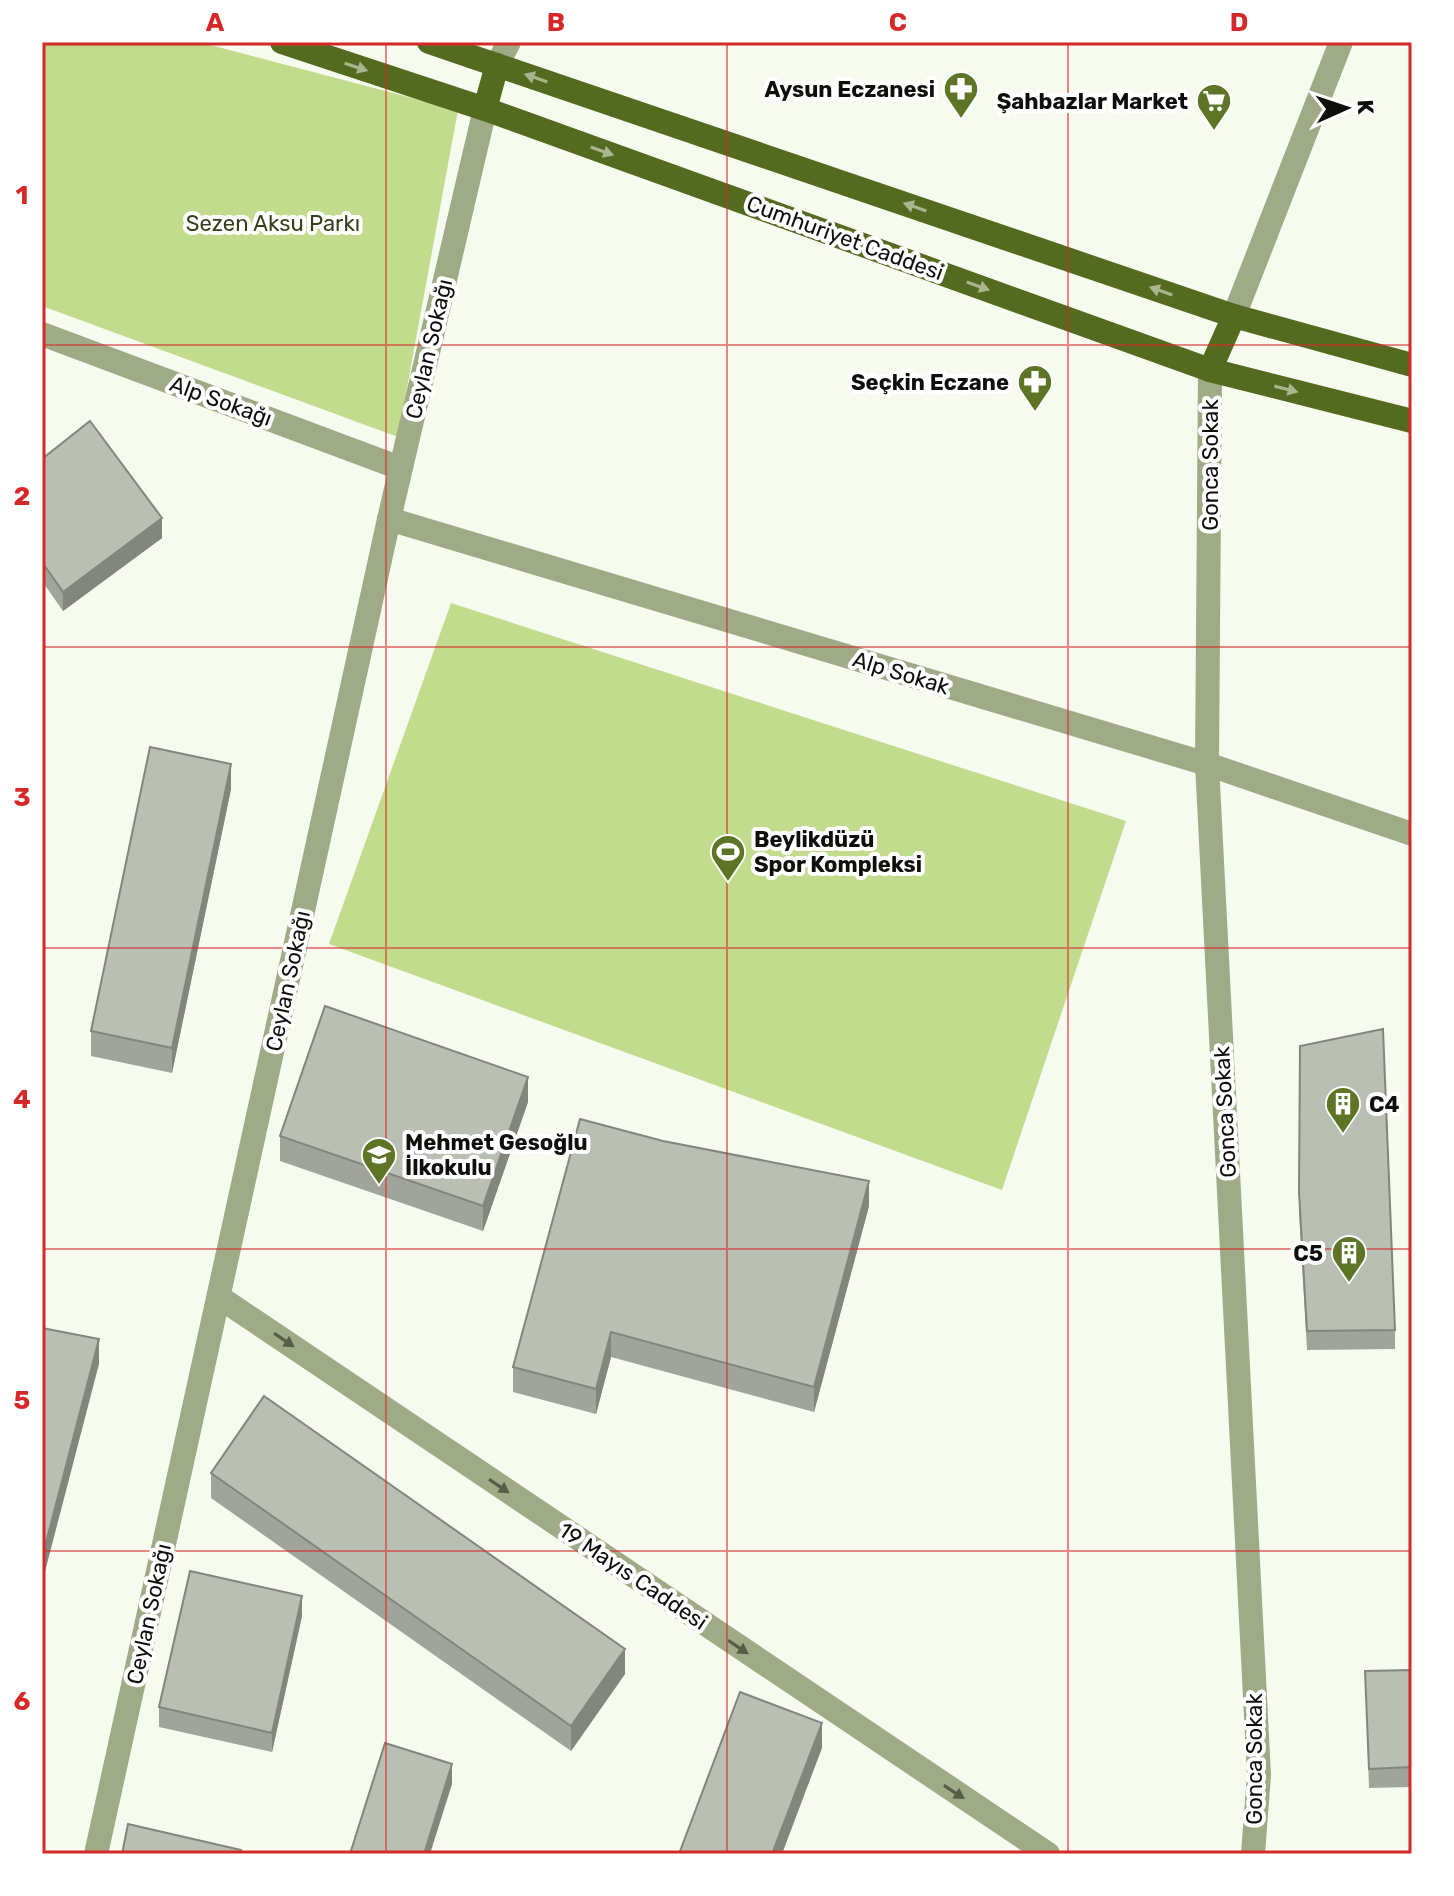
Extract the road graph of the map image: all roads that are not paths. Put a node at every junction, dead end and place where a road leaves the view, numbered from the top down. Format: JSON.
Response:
{"nodes":[{"id":1,"x":282,"y":42,"type":"edge"},
{"id":2,"x":429,"y":42,"type":"edge"},
{"id":3,"x":509,"y":42,"type":"edge"},
{"id":4,"x":1341,"y":42,"type":"edge"},
{"id":5,"x":497,"y":65,"type":"junction"},
{"id":6,"x":485,"y":109,"type":"junction"},
{"id":7,"x":1234,"y":316,"type":"junction"},
{"id":8,"x":42,"y":334,"type":"edge"},
{"id":9,"x":1412,"y":365,"type":"edge"},
{"id":10,"x":1210,"y":370,"type":"junction"},
{"id":11,"x":1412,"y":421,"type":"edge"},
{"id":12,"x":400,"y":468,"type":"junction"},
{"id":13,"x":389,"y":519,"type":"junction"},
{"id":14,"x":1207,"y":764,"type":"junction"},
{"id":15,"x":1412,"y":834,"type":"edge"},
{"id":16,"x":219,"y":1297,"type":"junction"},
{"id":17,"x":96,"y":1854,"type":"edge"},
{"id":18,"x":1048,"y":1854,"type":"edge"},
{"id":19,"x":1253,"y":1854,"type":"edge"}],
"edges":[{"from":1,"to":6,"type":"main road","name":"Cumhuriyet Caddesi","one_way":true},
{"from":2,"to":5,"type":"main road"},
{"from":3,"to":5,"type":"street"},
{"from":4,"to":7,"type":"street"},
{"from":5,"to":6,"type":"main road"},
{"from":7,"to":5,"type":"main road","one_way":true},
{"from":6,"to":10,"type":"main road","name":"Cumhuriyet Caddesi","one_way":true},
{"from":6,"to":12,"type":"street","name":"Ceylan Sokağı"},
{"from":7,"to":9,"type":"main road"},
{"from":7,"to":10,"type":"main road"},
{"from":8,"to":12,"type":"street","name":"Alp Sokağı"},
{"from":10,"to":11,"type":"main road","name":"Cumhuriyet Caddesi","one_way":true},
{"from":10,"to":14,"type":"street","name":"Gonca Sokak"},
{"from":12,"to":13,"type":"street","name":"Ceylan Sokağı"},
{"from":13,"to":14,"type":"street","name":"Alp Sokak"},
{"from":13,"to":16,"type":"street","name":"Ceylan Sokağı"},
{"from":14,"to":15,"type":"street","name":"Alp Sokak"},
{"from":14,"to":19,"type":"street","name":"Gonca Sokak"},
{"from":16,"to":17,"type":"street","name":"Ceylan Sokağı"},
{"from":16,"to":18,"type":"street","name":"19 Mayıs Caddesi","one_way":true}]}
